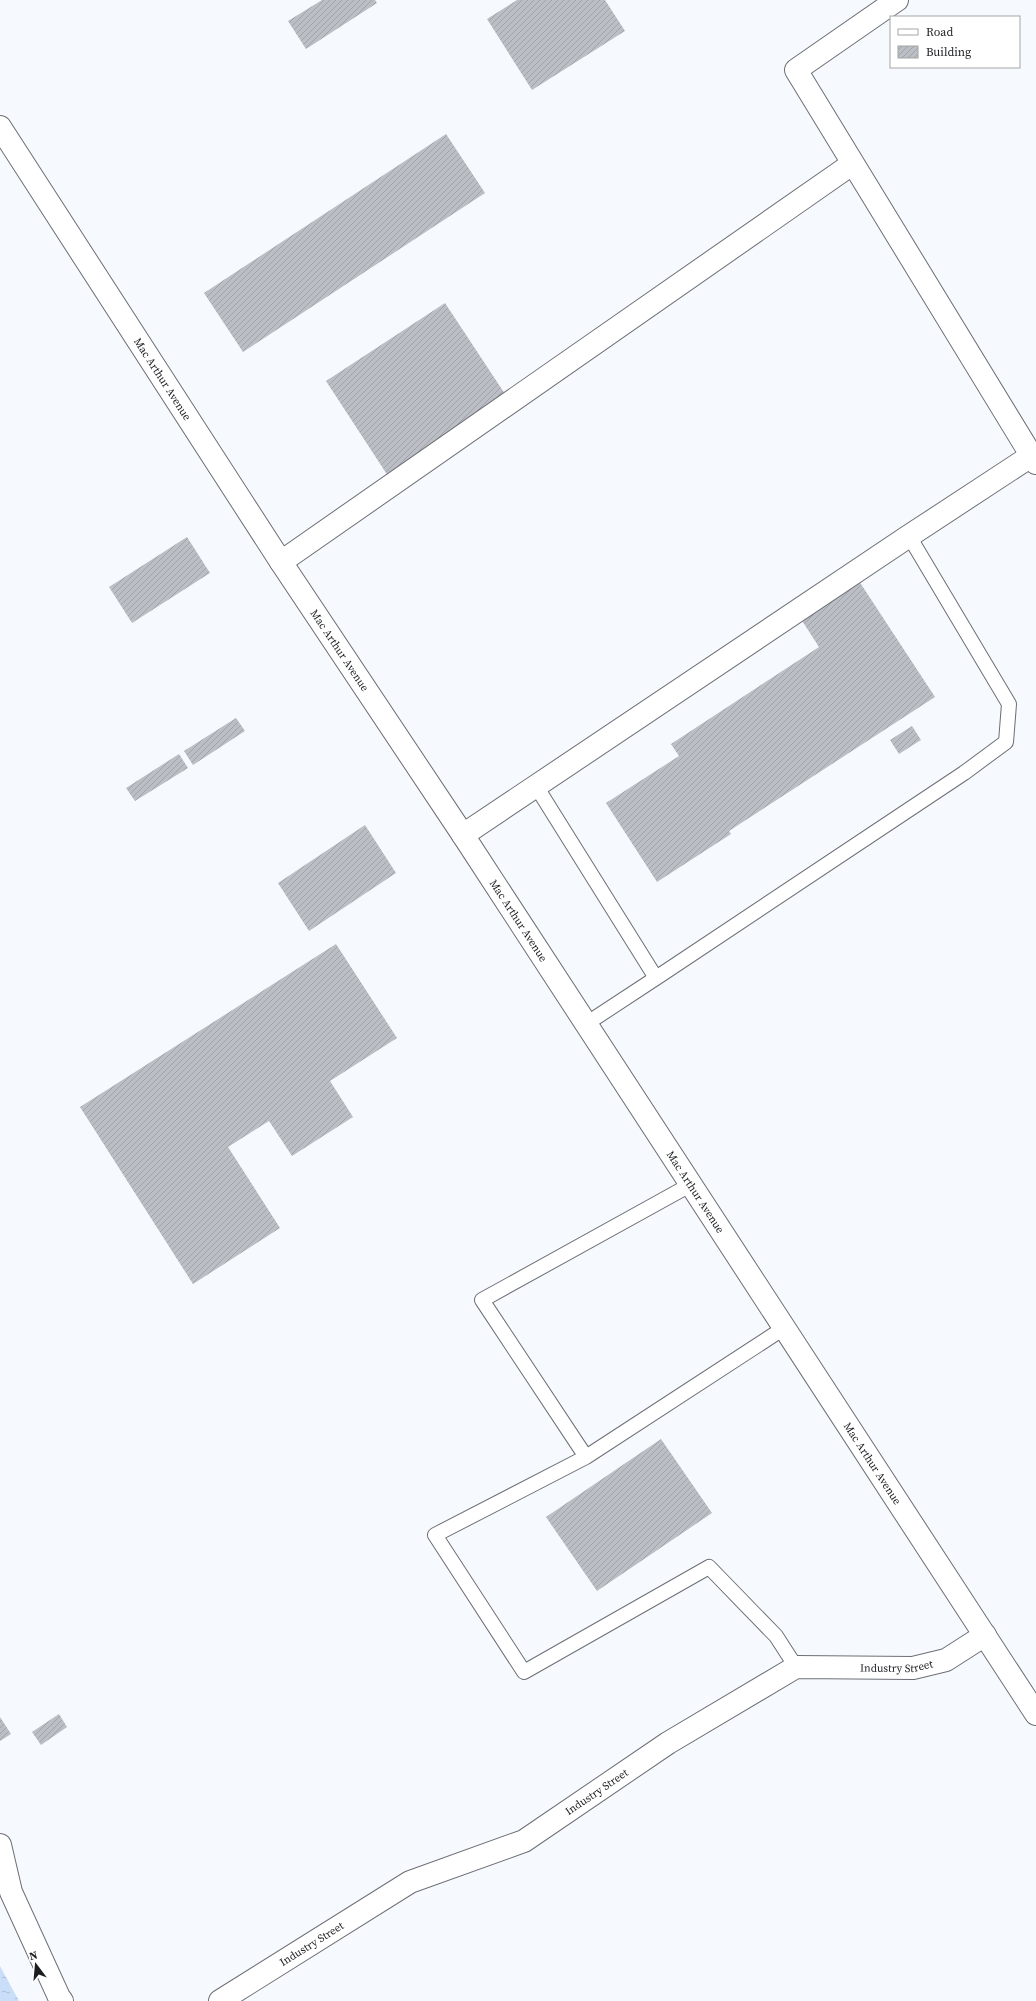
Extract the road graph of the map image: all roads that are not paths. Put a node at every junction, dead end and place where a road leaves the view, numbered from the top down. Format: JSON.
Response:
{"nodes":[{"id":1,"x":897,"y":0,"type":"edge"},
{"id":2,"x":0,"y":127,"type":"edge"},
{"id":3,"x":852,"y":164,"type":"junction"},
{"id":4,"x":1034,"y":460,"type":"edge"},
{"id":5,"x":909,"y":536,"type":"junction"},
{"id":6,"x":280,"y":562,"type":"junction"},
{"id":7,"x":536,"y":786,"type":"junction"},
{"id":8,"x":463,"y":835,"type":"junction"},
{"id":9,"x":656,"y":978,"type":"junction"},
{"id":10,"x":586,"y":1024,"type":"junction"},
{"id":11,"x":690,"y":1185,"type":"junction"},
{"id":12,"x":784,"y":1328,"type":"junction"},
{"id":13,"x":586,"y":1457,"type":"junction"},
{"id":14,"x":985,"y":1635,"type":"junction"},
{"id":15,"x":796,"y":1667,"type":"junction"},
{"id":16,"x":1036,"y":1714,"type":"edge"},
{"id":17,"x":0,"y":1845,"type":"edge"},
{"id":18,"x":62,"y":2001,"type":"edge"},
{"id":19,"x":220,"y":2001,"type":"edge"}],
"edges":[{"from":1,"to":3,"type":"street"},
{"from":2,"to":6,"type":"street","name":"Mac Arthur Avenue"},
{"from":3,"to":4,"type":"street"},
{"from":3,"to":6,"type":"street"},
{"from":4,"to":5,"type":"street"},
{"from":5,"to":7,"type":"street"},
{"from":5,"to":9,"type":"lane"},
{"from":6,"to":8,"type":"street","name":"Mac Arthur Avenue"},
{"from":7,"to":8,"type":"street"},
{"from":7,"to":9,"type":"lane"},
{"from":8,"to":10,"type":"street","name":"Mac Arthur Avenue"},
{"from":9,"to":10,"type":"lane"},
{"from":10,"to":11,"type":"street","name":"Mac Arthur Avenue"},
{"from":11,"to":12,"type":"street","name":"Mac Arthur Avenue"},
{"from":11,"to":13,"type":"lane"},
{"from":12,"to":13,"type":"lane"},
{"from":12,"to":14,"type":"street","name":"Mac Arthur Avenue"},
{"from":13,"to":15,"type":"lane"},
{"from":14,"to":15,"type":"street","name":"Industry Street"},
{"from":14,"to":16,"type":"street","name":"Mac Arthur Avenue"},
{"from":15,"to":19,"type":"street","name":"Industry Street"},
{"from":17,"to":18,"type":"street"}]}
